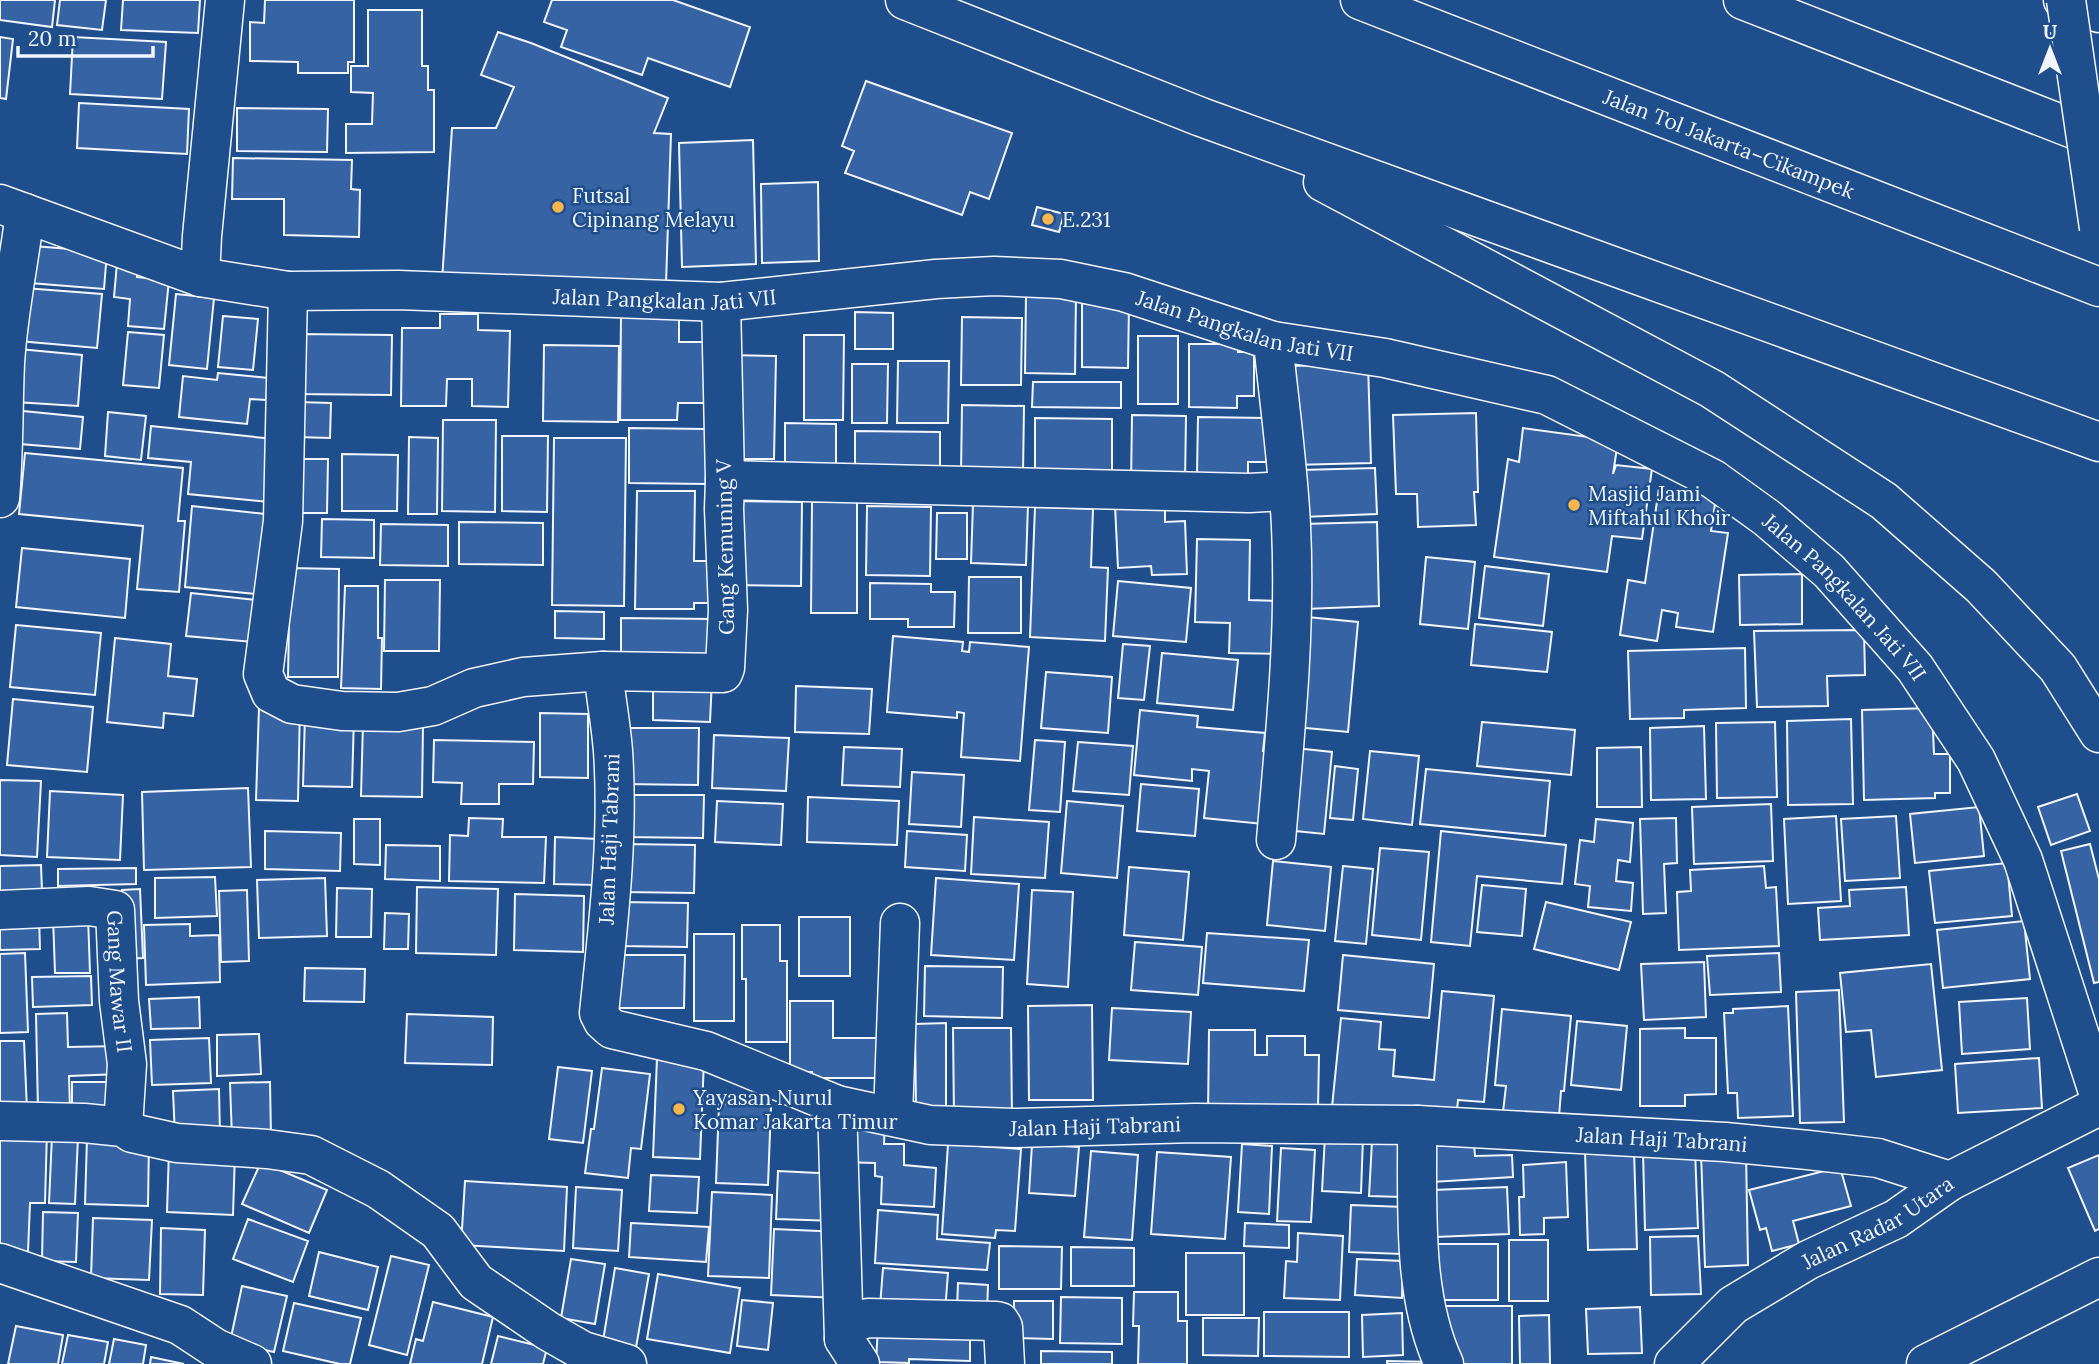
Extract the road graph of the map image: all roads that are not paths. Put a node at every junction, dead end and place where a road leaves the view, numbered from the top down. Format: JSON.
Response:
{"nodes":[{"id":1,"x":225,"y":0,"type":"edge"},
{"id":2,"x":905,"y":0,"type":"edge"},
{"id":3,"x":1360,"y":0,"type":"edge"},
{"id":4,"x":1743,"y":0,"type":"edge"},
{"id":5,"x":2064,"y":0,"type":"edge"},
{"id":6,"x":2099,"y":13,"type":"edge"},
{"id":7,"x":1201,"y":117,"type":"junction"},
{"id":8,"x":2099,"y":139,"type":"edge"},
{"id":9,"x":13,"y":209,"type":"edge"},
{"id":10,"x":2099,"y":228,"type":"edge"},
{"id":11,"x":200,"y":277,"type":"junction"},
{"id":12,"x":2099,"y":287,"type":"edge"},
{"id":13,"x":289,"y":291,"type":"junction"},
{"id":14,"x":721,"y":302,"type":"junction"},
{"id":15,"x":5,"y":310,"type":"edge"},
{"id":16,"x":1273,"y":341,"type":"junction"},
{"id":17,"x":2099,"y":442,"type":"edge"},
{"id":18,"x":725,"y":480,"type":"junction"},
{"id":19,"x":1288,"y":491,"type":"junction"},
{"id":20,"x":0,"y":498,"type":"edge"},
{"id":21,"x":603,"y":671,"type":"junction"},
{"id":22,"x":2099,"y":733,"type":"edge"},
{"id":23,"x":1276,"y":840,"type":"dead end"},
{"id":24,"x":0,"y":910,"type":"edge"},
{"id":25,"x":900,"y":923,"type":"dead end"},
{"id":26,"x":2099,"y":1095,"type":"edge"},
{"id":27,"x":837,"y":1105,"type":"junction"},
{"id":28,"x":2099,"y":1106,"type":"edge"},
{"id":29,"x":893,"y":1116,"type":"junction"},
{"id":30,"x":0,"y":1121,"type":"edge"},
{"id":31,"x":1417,"y":1125,"type":"junction"},
{"id":32,"x":123,"y":1127,"type":"junction"},
{"id":33,"x":1950,"y":1181,"type":"junction"},
{"id":34,"x":0,"y":1263,"type":"edge"},
{"id":35,"x":2099,"y":1277,"type":"edge"},
{"id":36,"x":852,"y":1352,"type":"edge"},
{"id":37,"x":252,"y":1364,"type":"edge"},
{"id":38,"x":627,"y":1364,"type":"edge"},
{"id":39,"x":1005,"y":1364,"type":"edge"},
{"id":40,"x":1444,"y":1364,"type":"edge"},
{"id":41,"x":1674,"y":1364,"type":"edge"},
{"id":42,"x":1926,"y":1364,"type":"edge"}],
"edges":[{"from":1,"to":11,"type":"main road"},
{"from":2,"to":7,"type":"main road"},
{"from":3,"to":12,"type":"main road","name":"Jalan Tol Jakarta–Cikampek"},
{"from":4,"to":8,"type":"main road"},
{"from":5,"to":6,"type":"main road"},
{"from":5,"to":10,"type":"main road","bridge":true},
{"from":7,"to":17,"type":"main road"},
{"from":7,"to":22,"type":"main road"},
{"from":9,"to":11,"type":"main road","name":"Jalan Pangkalan Jati VII"},
{"from":9,"to":15,"type":"main road"},
{"from":11,"to":13,"type":"main road","name":"Jalan Pangkalan Jati VII"},
{"from":13,"to":14,"type":"main road","name":"Jalan Pangkalan Jati VII"},
{"from":13,"to":21,"type":"main road"},
{"from":14,"to":16,"type":"main road","name":"Jalan Pangkalan Jati VII"},
{"from":14,"to":18,"type":"main road","name":"Gang Kemuning V"},
{"from":15,"to":20,"type":"main road"},
{"from":16,"to":19,"type":"main road"},
{"from":16,"to":26,"type":"main road","name":"Jalan Pangkalan Jati VII"},
{"from":18,"to":19,"type":"main road"},
{"from":18,"to":21,"type":"main road","name":"Gang Kemuning V"},
{"from":19,"to":23,"type":"main road"},
{"from":21,"to":27,"type":"main road","name":"Jalan Haji Tabrani"},
{"from":24,"to":32,"type":"main road","name":"Gang Mawar II"},
{"from":25,"to":29,"type":"main road"},
{"from":27,"to":29,"type":"main road","name":"Jalan Haji Tabrani"},
{"from":27,"to":36,"type":"main road"},
{"from":28,"to":33,"type":"main road","name":"Jalan Radar Utara"},
{"from":29,"to":31,"type":"main road","name":"Jalan Haji Tabrani"},
{"from":30,"to":32,"type":"main road"},
{"from":31,"to":33,"type":"main road","name":"Jalan Haji Tabrani"},
{"from":31,"to":40,"type":"main road"},
{"from":32,"to":38,"type":"main road"},
{"from":33,"to":41,"type":"main road","name":"Jalan Radar Utara"},
{"from":34,"to":37,"type":"main road"},
{"from":35,"to":42,"type":"main road"},
{"from":36,"to":39,"type":"main road"}]}
